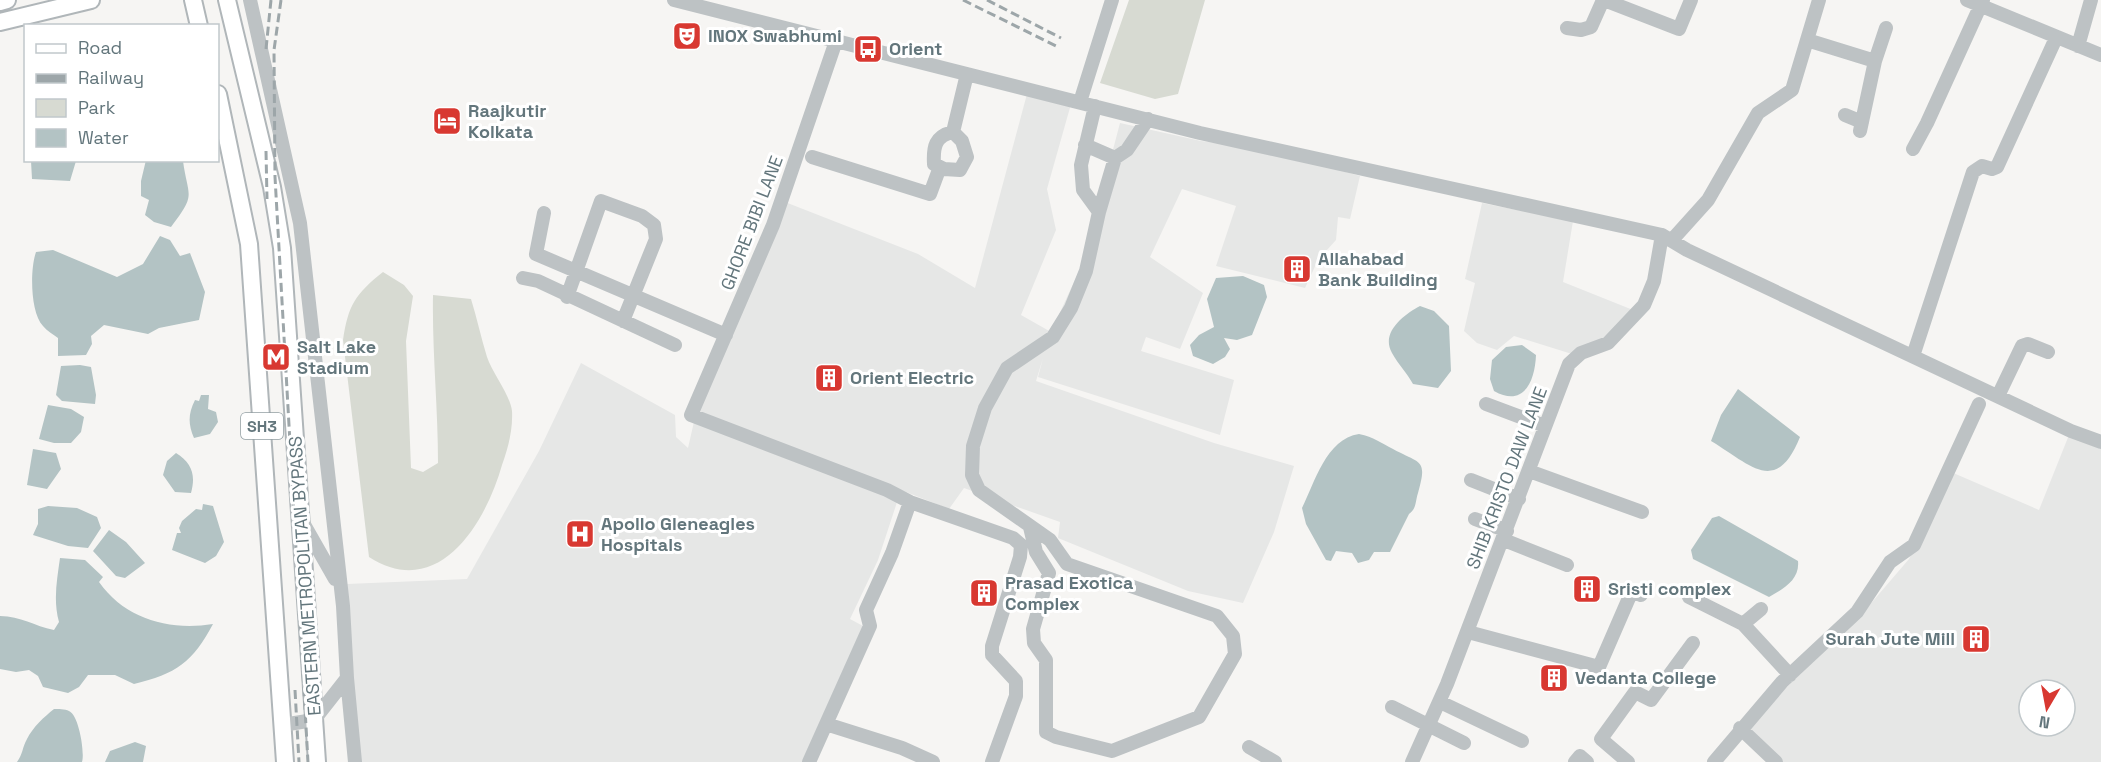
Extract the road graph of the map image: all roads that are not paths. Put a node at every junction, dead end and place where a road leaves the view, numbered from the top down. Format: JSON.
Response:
{"nodes":[{"id":1,"x":7,"y":0,"type":"edge"},
{"id":2,"x":91,"y":0,"type":"edge"},
{"id":3,"x":193,"y":0,"type":"edge"},
{"id":4,"x":227,"y":0,"type":"edge"},
{"id":5,"x":250,"y":0,"type":"edge"},
{"id":6,"x":674,"y":0,"type":"edge"},
{"id":7,"x":1112,"y":0,"type":"edge"},
{"id":8,"x":1603,"y":0,"type":"edge"},
{"id":9,"x":1691,"y":0,"type":"edge"},
{"id":10,"x":1819,"y":0,"type":"edge"},
{"id":11,"x":1967,"y":0,"type":"edge"},
{"id":12,"x":2091,"y":0,"type":"edge"},
{"id":13,"x":0,"y":2,"type":"edge"},
{"id":14,"x":1982,"y":4,"type":"edge"},
{"id":15,"x":0,"y":22,"type":"edge"},
{"id":16,"x":199,"y":24,"type":"edge"},
{"id":17,"x":1567,"y":28,"type":"dead end"},
{"id":18,"x":1887,"y":28,"type":"dead end"},
{"id":19,"x":2056,"y":38,"type":"junction"},
{"id":20,"x":1807,"y":40,"type":"junction"},
{"id":21,"x":836,"y":41,"type":"junction"},
{"id":22,"x":2079,"y":46,"type":"junction"},
{"id":23,"x":2101,"y":55,"type":"edge"},
{"id":24,"x":1875,"y":61,"type":"junction"},
{"id":25,"x":967,"y":74,"type":"junction"},
{"id":26,"x":219,"y":98,"type":"edge"},
{"id":27,"x":1080,"y":102,"type":"junction"},
{"id":28,"x":1095,"y":106,"type":"junction"},
{"id":29,"x":1845,"y":115,"type":"dead end"},
{"id":30,"x":1149,"y":119,"type":"junction"},
{"id":31,"x":953,"y":132,"type":"junction"},
{"id":32,"x":1085,"y":145,"type":"junction"},
{"id":33,"x":1912,"y":149,"type":"dead end"},
{"id":34,"x":812,"y":157,"type":"dead end"},
{"id":35,"x":1115,"y":158,"type":"junction"},
{"id":36,"x":940,"y":167,"type":"junction"},
{"id":37,"x":1099,"y":212,"type":"junction"},
{"id":38,"x":544,"y":213,"type":"dead end"},
{"id":39,"x":1667,"y":238,"type":"junction"},
{"id":40,"x":577,"y":272,"type":"junction"},
{"id":41,"x":524,"y":278,"type":"dead end"},
{"id":42,"x":633,"y":296,"type":"junction"},
{"id":43,"x":567,"y":297,"type":"junction"},
{"id":44,"x":623,"y":321,"type":"junction"},
{"id":45,"x":726,"y":335,"type":"junction"},
{"id":46,"x":675,"y":345,"type":"dead end"},
{"id":47,"x":2048,"y":352,"type":"dead end"},
{"id":48,"x":1913,"y":356,"type":"junction"},
{"id":49,"x":1998,"y":396,"type":"junction"},
{"id":50,"x":1486,"y":404,"type":"dead end"},
{"id":51,"x":1979,"y":404,"type":"dead end"},
{"id":52,"x":1545,"y":426,"type":"junction"},
{"id":53,"x":2101,"y":442,"type":"edge"},
{"id":54,"x":1529,"y":471,"type":"junction"},
{"id":55,"x":1471,"y":480,"type":"dead end"},
{"id":56,"x":1520,"y":500,"type":"junction"},
{"id":57,"x":910,"y":502,"type":"junction"},
{"id":58,"x":1642,"y":512,"type":"dead end"},
{"id":59,"x":1475,"y":519,"type":"dead end"},
{"id":60,"x":302,"y":521,"type":"junction"},
{"id":61,"x":1030,"y":527,"type":"junction"},
{"id":62,"x":1505,"y":536,"type":"junction"},
{"id":63,"x":1067,"y":564,"type":"junction"},
{"id":64,"x":1567,"y":565,"type":"dead end"},
{"id":65,"x":1049,"y":573,"type":"junction"},
{"id":66,"x":339,"y":586,"type":"junction"},
{"id":67,"x":1641,"y":595,"type":"dead end"},
{"id":68,"x":1689,"y":597,"type":"dead end"},
{"id":69,"x":1761,"y":609,"type":"dead end"},
{"id":70,"x":1743,"y":624,"type":"junction"},
{"id":71,"x":1468,"y":632,"type":"junction"},
{"id":72,"x":1693,"y":643,"type":"dead end"},
{"id":73,"x":1790,"y":675,"type":"junction"},
{"id":74,"x":347,"y":678,"type":"junction"},
{"id":75,"x":1440,"y":702,"type":"junction"},
{"id":76,"x":1392,"y":707,"type":"dead end"},
{"id":77,"x":314,"y":720,"type":"junction"},
{"id":78,"x":826,"y":724,"type":"junction"},
{"id":79,"x":282,"y":725,"type":"junction"},
{"id":80,"x":1430,"y":726,"type":"junction"},
{"id":81,"x":1740,"y":728,"type":"junction"},
{"id":82,"x":1522,"y":741,"type":"dead end"},
{"id":83,"x":1464,"y":743,"type":"dead end"},
{"id":84,"x":1249,"y":747,"type":"dead end"},
{"id":85,"x":1260,"y":758,"type":"edge"},
{"id":86,"x":285,"y":762,"type":"edge"},
{"id":87,"x":317,"y":762,"type":"edge"},
{"id":88,"x":355,"y":762,"type":"edge"},
{"id":89,"x":809,"y":762,"type":"edge"},
{"id":90,"x":933,"y":762,"type":"edge"},
{"id":91,"x":992,"y":762,"type":"edge"},
{"id":92,"x":1275,"y":762,"type":"edge"},
{"id":93,"x":1412,"y":762,"type":"edge"},
{"id":94,"x":1575,"y":762,"type":"edge"},
{"id":95,"x":1587,"y":762,"type":"edge"},
{"id":96,"x":1628,"y":762,"type":"edge"},
{"id":97,"x":1714,"y":762,"type":"edge"},
{"id":98,"x":1776,"y":762,"type":"edge"}],
"edges":[{"from":1,"to":13,"type":"main road"},
{"from":2,"to":15,"type":"main road"},
{"from":3,"to":16,"type":"main road"},
{"from":4,"to":60,"type":"main road","name":"EASTERN METROPOLITAN BYPASS","number":"SH3"},
{"from":5,"to":66,"type":"street"},
{"from":6,"to":21,"type":"street"},
{"from":7,"to":27,"type":"street"},
{"from":8,"to":9,"type":"street"},
{"from":8,"to":17,"type":"street"},
{"from":10,"to":20,"type":"street"},
{"from":11,"to":14,"type":"street"},
{"from":12,"to":22,"type":"street"},
{"from":14,"to":19,"type":"street"},
{"from":14,"to":33,"type":"street"},
{"from":18,"to":24,"type":"street"},
{"from":19,"to":22,"type":"street"},
{"from":19,"to":48,"type":"street"},
{"from":20,"to":24,"type":"street"},
{"from":20,"to":39,"type":"street"},
{"from":21,"to":25,"type":"street"},
{"from":21,"to":45,"type":"street","name":"GHORE BIBI LANE"},
{"from":22,"to":23,"type":"street"},
{"from":24,"to":29,"type":"street"},
{"from":25,"to":27,"type":"street"},
{"from":25,"to":31,"type":"street"},
{"from":26,"to":79,"type":"main road","name":"EASTERN METROPOLITAN BYPASS","number":"SH3"},
{"from":27,"to":28,"type":"street"},
{"from":28,"to":30,"type":"street"},
{"from":28,"to":32,"type":"street"},
{"from":30,"to":35,"type":"street"},
{"from":30,"to":39,"type":"street"},
{"from":31,"to":36,"type":"street"},
{"from":31,"to":36,"type":"street"},
{"from":32,"to":35,"type":"street"},
{"from":32,"to":37,"type":"street"},
{"from":34,"to":36,"type":"street"},
{"from":35,"to":37,"type":"street"},
{"from":37,"to":61,"type":"street"},
{"from":38,"to":40,"type":"street"},
{"from":39,"to":48,"type":"street"},
{"from":39,"to":52,"type":"street","name":"SHIB KRISTO DAW LANE"},
{"from":40,"to":42,"type":"street"},
{"from":40,"to":42,"type":"street"},
{"from":40,"to":43,"type":"street"},
{"from":41,"to":43,"type":"street"},
{"from":42,"to":44,"type":"street"},
{"from":42,"to":45,"type":"street"},
{"from":43,"to":44,"type":"street"},
{"from":44,"to":46,"type":"street"},
{"from":45,"to":57,"type":"street","name":"GHORE BIBI LANE"},
{"from":47,"to":49,"type":"street"},
{"from":48,"to":49,"type":"street"},
{"from":49,"to":53,"type":"street"},
{"from":50,"to":52,"type":"street"},
{"from":51,"to":73,"type":"street"},
{"from":52,"to":54,"type":"street","name":"SHIB KRISTO DAW LANE"},
{"from":54,"to":56,"type":"street","name":"SHIB KRISTO DAW LANE"},
{"from":54,"to":58,"type":"street"},
{"from":55,"to":56,"type":"street"},
{"from":56,"to":62,"type":"street","name":"SHIB KRISTO DAW LANE"},
{"from":57,"to":78,"type":"street"},
{"from":57,"to":91,"type":"street"},
{"from":59,"to":62,"type":"street"},
{"from":60,"to":66,"type":"street"},
{"from":60,"to":77,"type":"main road","name":"EASTERN METROPOLITAN BYPASS","number":"SH3"},
{"from":61,"to":63,"type":"street"},
{"from":61,"to":65,"type":"street"},
{"from":62,"to":64,"type":"street"},
{"from":62,"to":71,"type":"street","name":"SHIB KRISTO DAW LANE"},
{"from":63,"to":65,"type":"street"},
{"from":63,"to":65,"type":"street"},
{"from":66,"to":74,"type":"street"},
{"from":67,"to":71,"type":"street"},
{"from":68,"to":70,"type":"street"},
{"from":69,"to":70,"type":"street"},
{"from":70,"to":73,"type":"street"},
{"from":71,"to":75,"type":"street","name":"SHIB KRISTO DAW LANE"},
{"from":72,"to":96,"type":"street"},
{"from":73,"to":81,"type":"street"},
{"from":74,"to":77,"type":"street"},
{"from":74,"to":88,"type":"street"},
{"from":75,"to":80,"type":"street","name":"SHIB KRISTO DAW LANE"},
{"from":75,"to":82,"type":"street"},
{"from":76,"to":80,"type":"street"},
{"from":77,"to":79,"type":"street"},
{"from":77,"to":87,"type":"main road","name":"EASTERN METROPOLITAN BYPASS","number":"SH3"},
{"from":78,"to":89,"type":"street"},
{"from":78,"to":90,"type":"street"},
{"from":79,"to":86,"type":"main road","name":"EASTERN METROPOLITAN BYPASS","number":"SH3"},
{"from":80,"to":83,"type":"street"},
{"from":80,"to":93,"type":"street","name":"SHIB KRISTO DAW LANE"},
{"from":81,"to":97,"type":"street"},
{"from":81,"to":98,"type":"street"},
{"from":84,"to":85,"type":"street"},
{"from":85,"to":92,"type":"street"},
{"from":94,"to":95,"type":"street"}]}
